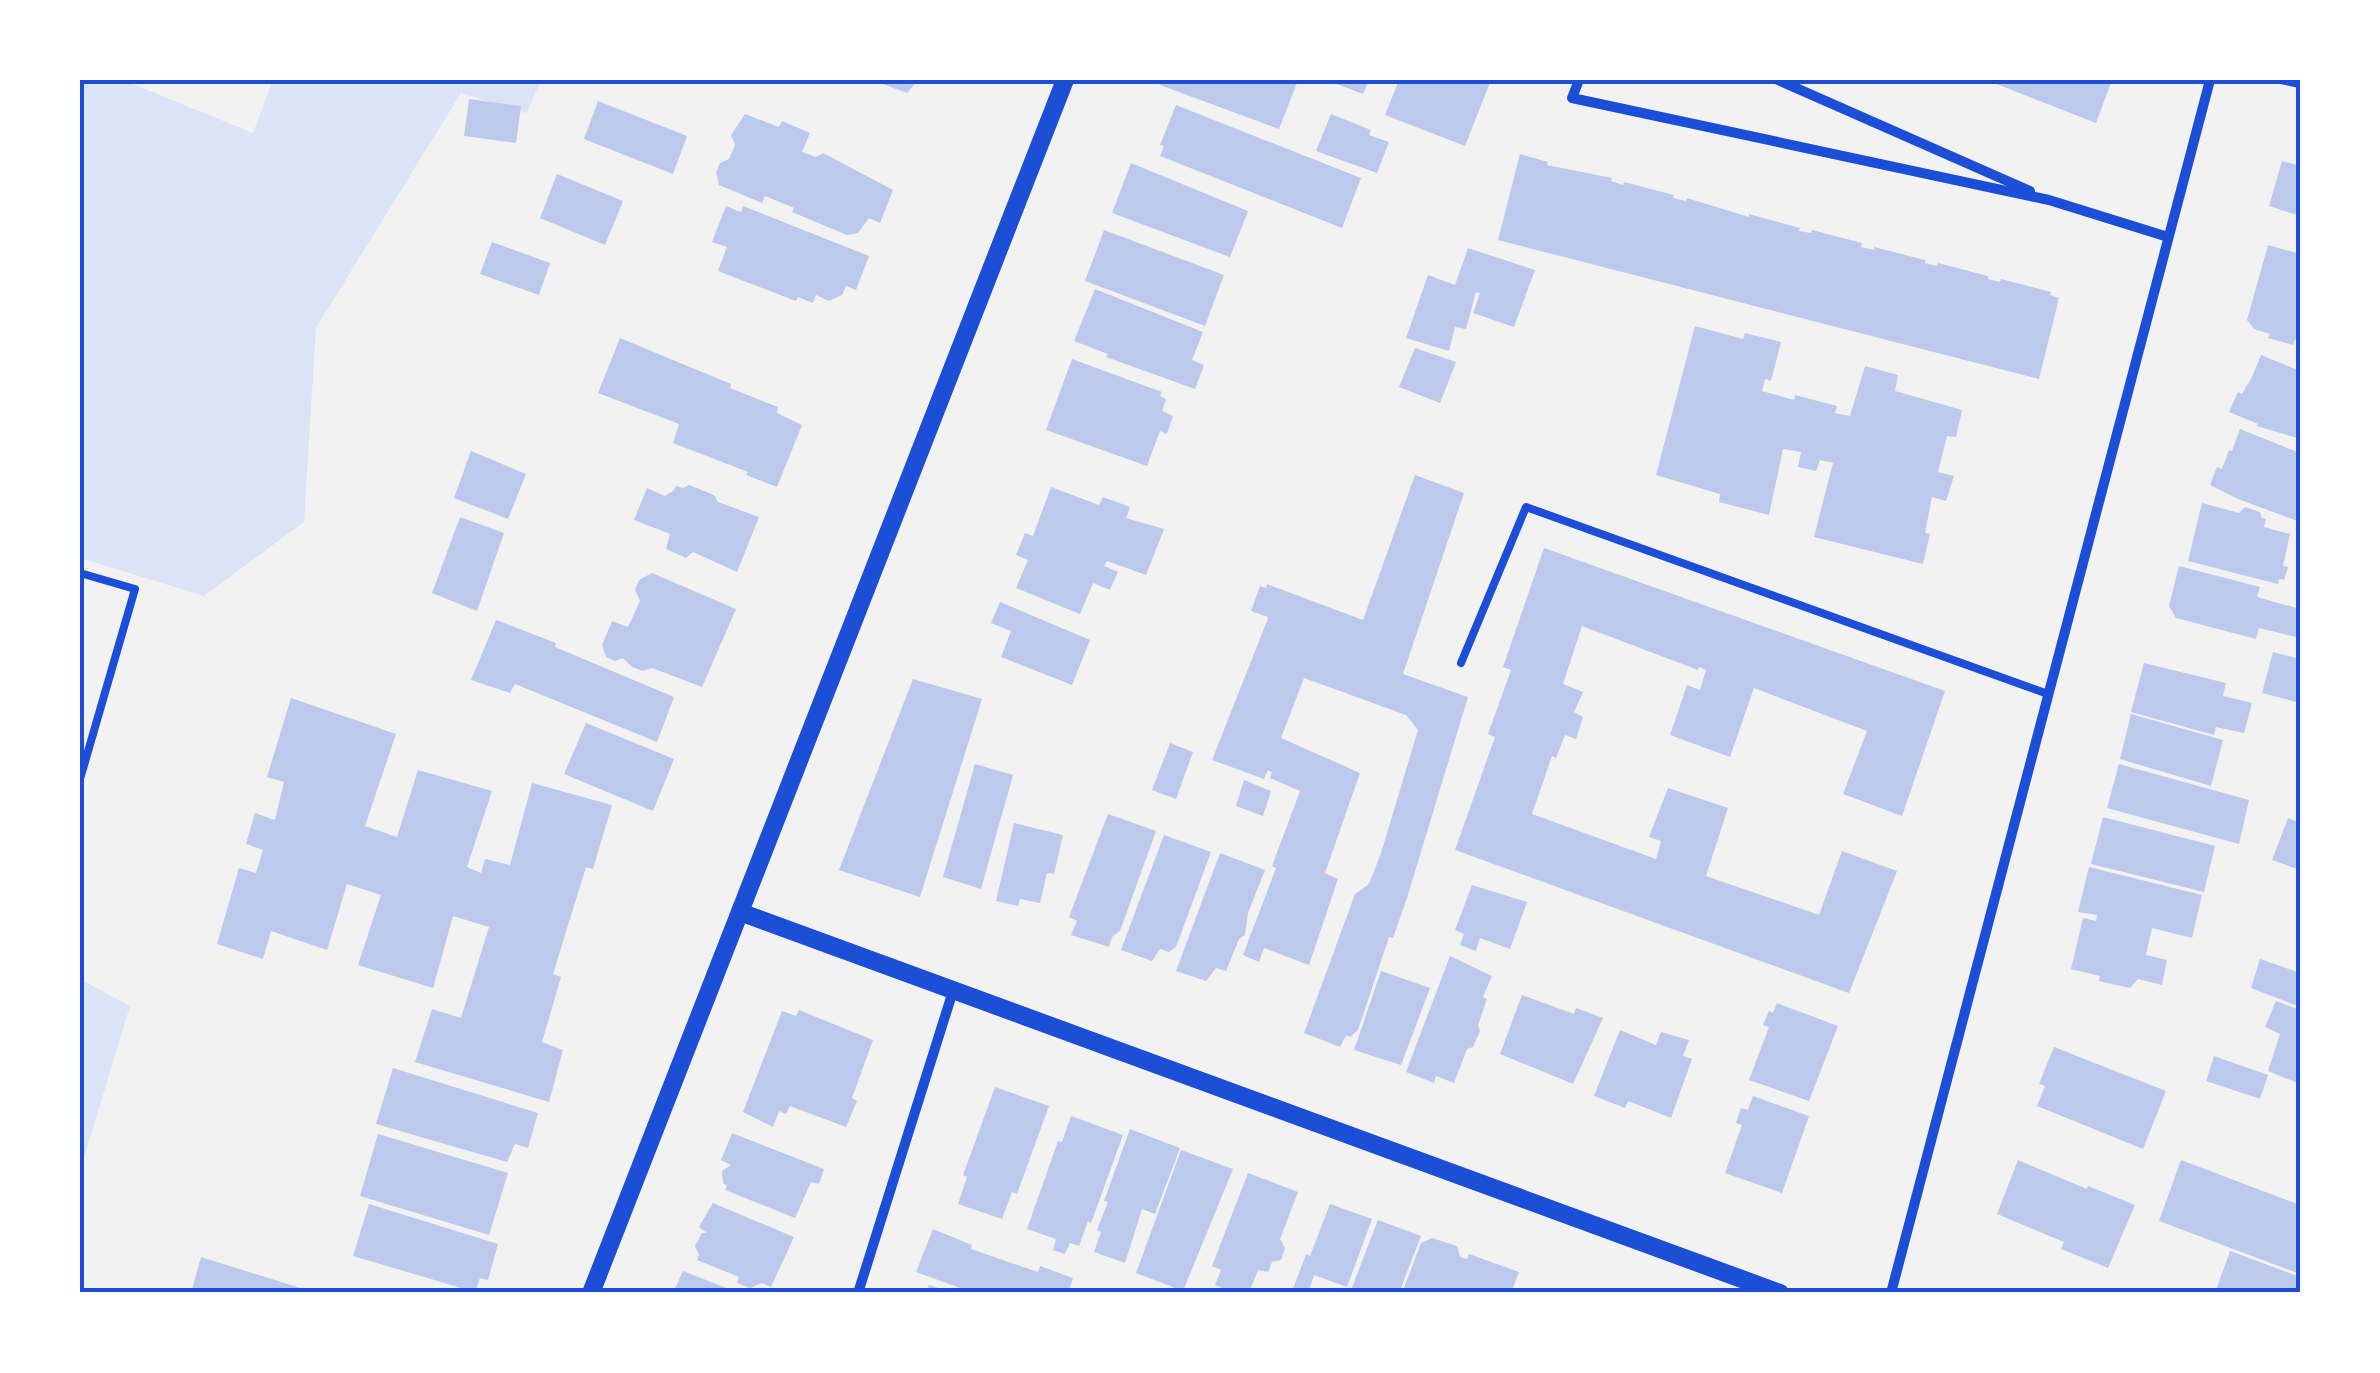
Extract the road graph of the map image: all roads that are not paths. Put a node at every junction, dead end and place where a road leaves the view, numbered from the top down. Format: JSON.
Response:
{"nodes":[{"id":1,"x":1065,"y":80,"type":"edge"},
{"id":2,"x":1579,"y":80,"type":"edge"},
{"id":3,"x":1778,"y":80,"type":"edge"},
{"id":4,"x":2210,"y":80,"type":"edge"},
{"id":5,"x":2281,"y":80,"type":"edge"},
{"id":6,"x":2300,"y":84,"type":"edge"},
{"id":7,"x":2049,"y":200,"type":"junction"},
{"id":8,"x":2168,"y":237,"type":"junction"},
{"id":9,"x":80,"y":574,"type":"edge"},
{"id":10,"x":1461,"y":663,"type":"dead end"},
{"id":11,"x":2048,"y":694,"type":"junction"},
{"id":12,"x":80,"y":779,"type":"edge"},
{"id":13,"x":740,"y":912,"type":"junction"},
{"id":14,"x":952,"y":992,"type":"junction"},
{"id":15,"x":592,"y":1293,"type":"edge"},
{"id":16,"x":858,"y":1293,"type":"edge"},
{"id":17,"x":1780,"y":1293,"type":"edge"},
{"id":18,"x":1891,"y":1293,"type":"edge"}],
"edges":[{"from":1,"to":13,"type":"street"},
{"from":2,"to":7,"type":"street"},
{"from":3,"to":7,"type":"street"},
{"from":4,"to":8,"type":"street"},
{"from":5,"to":6,"type":"lane"},
{"from":7,"to":8,"type":"street"},
{"from":8,"to":11,"type":"street"},
{"from":9,"to":12,"type":"lane"},
{"from":10,"to":11,"type":"lane"},
{"from":11,"to":18,"type":"street"},
{"from":13,"to":14,"type":"street"},
{"from":13,"to":15,"type":"street"},
{"from":14,"to":16,"type":"street"},
{"from":14,"to":17,"type":"street"}]}
